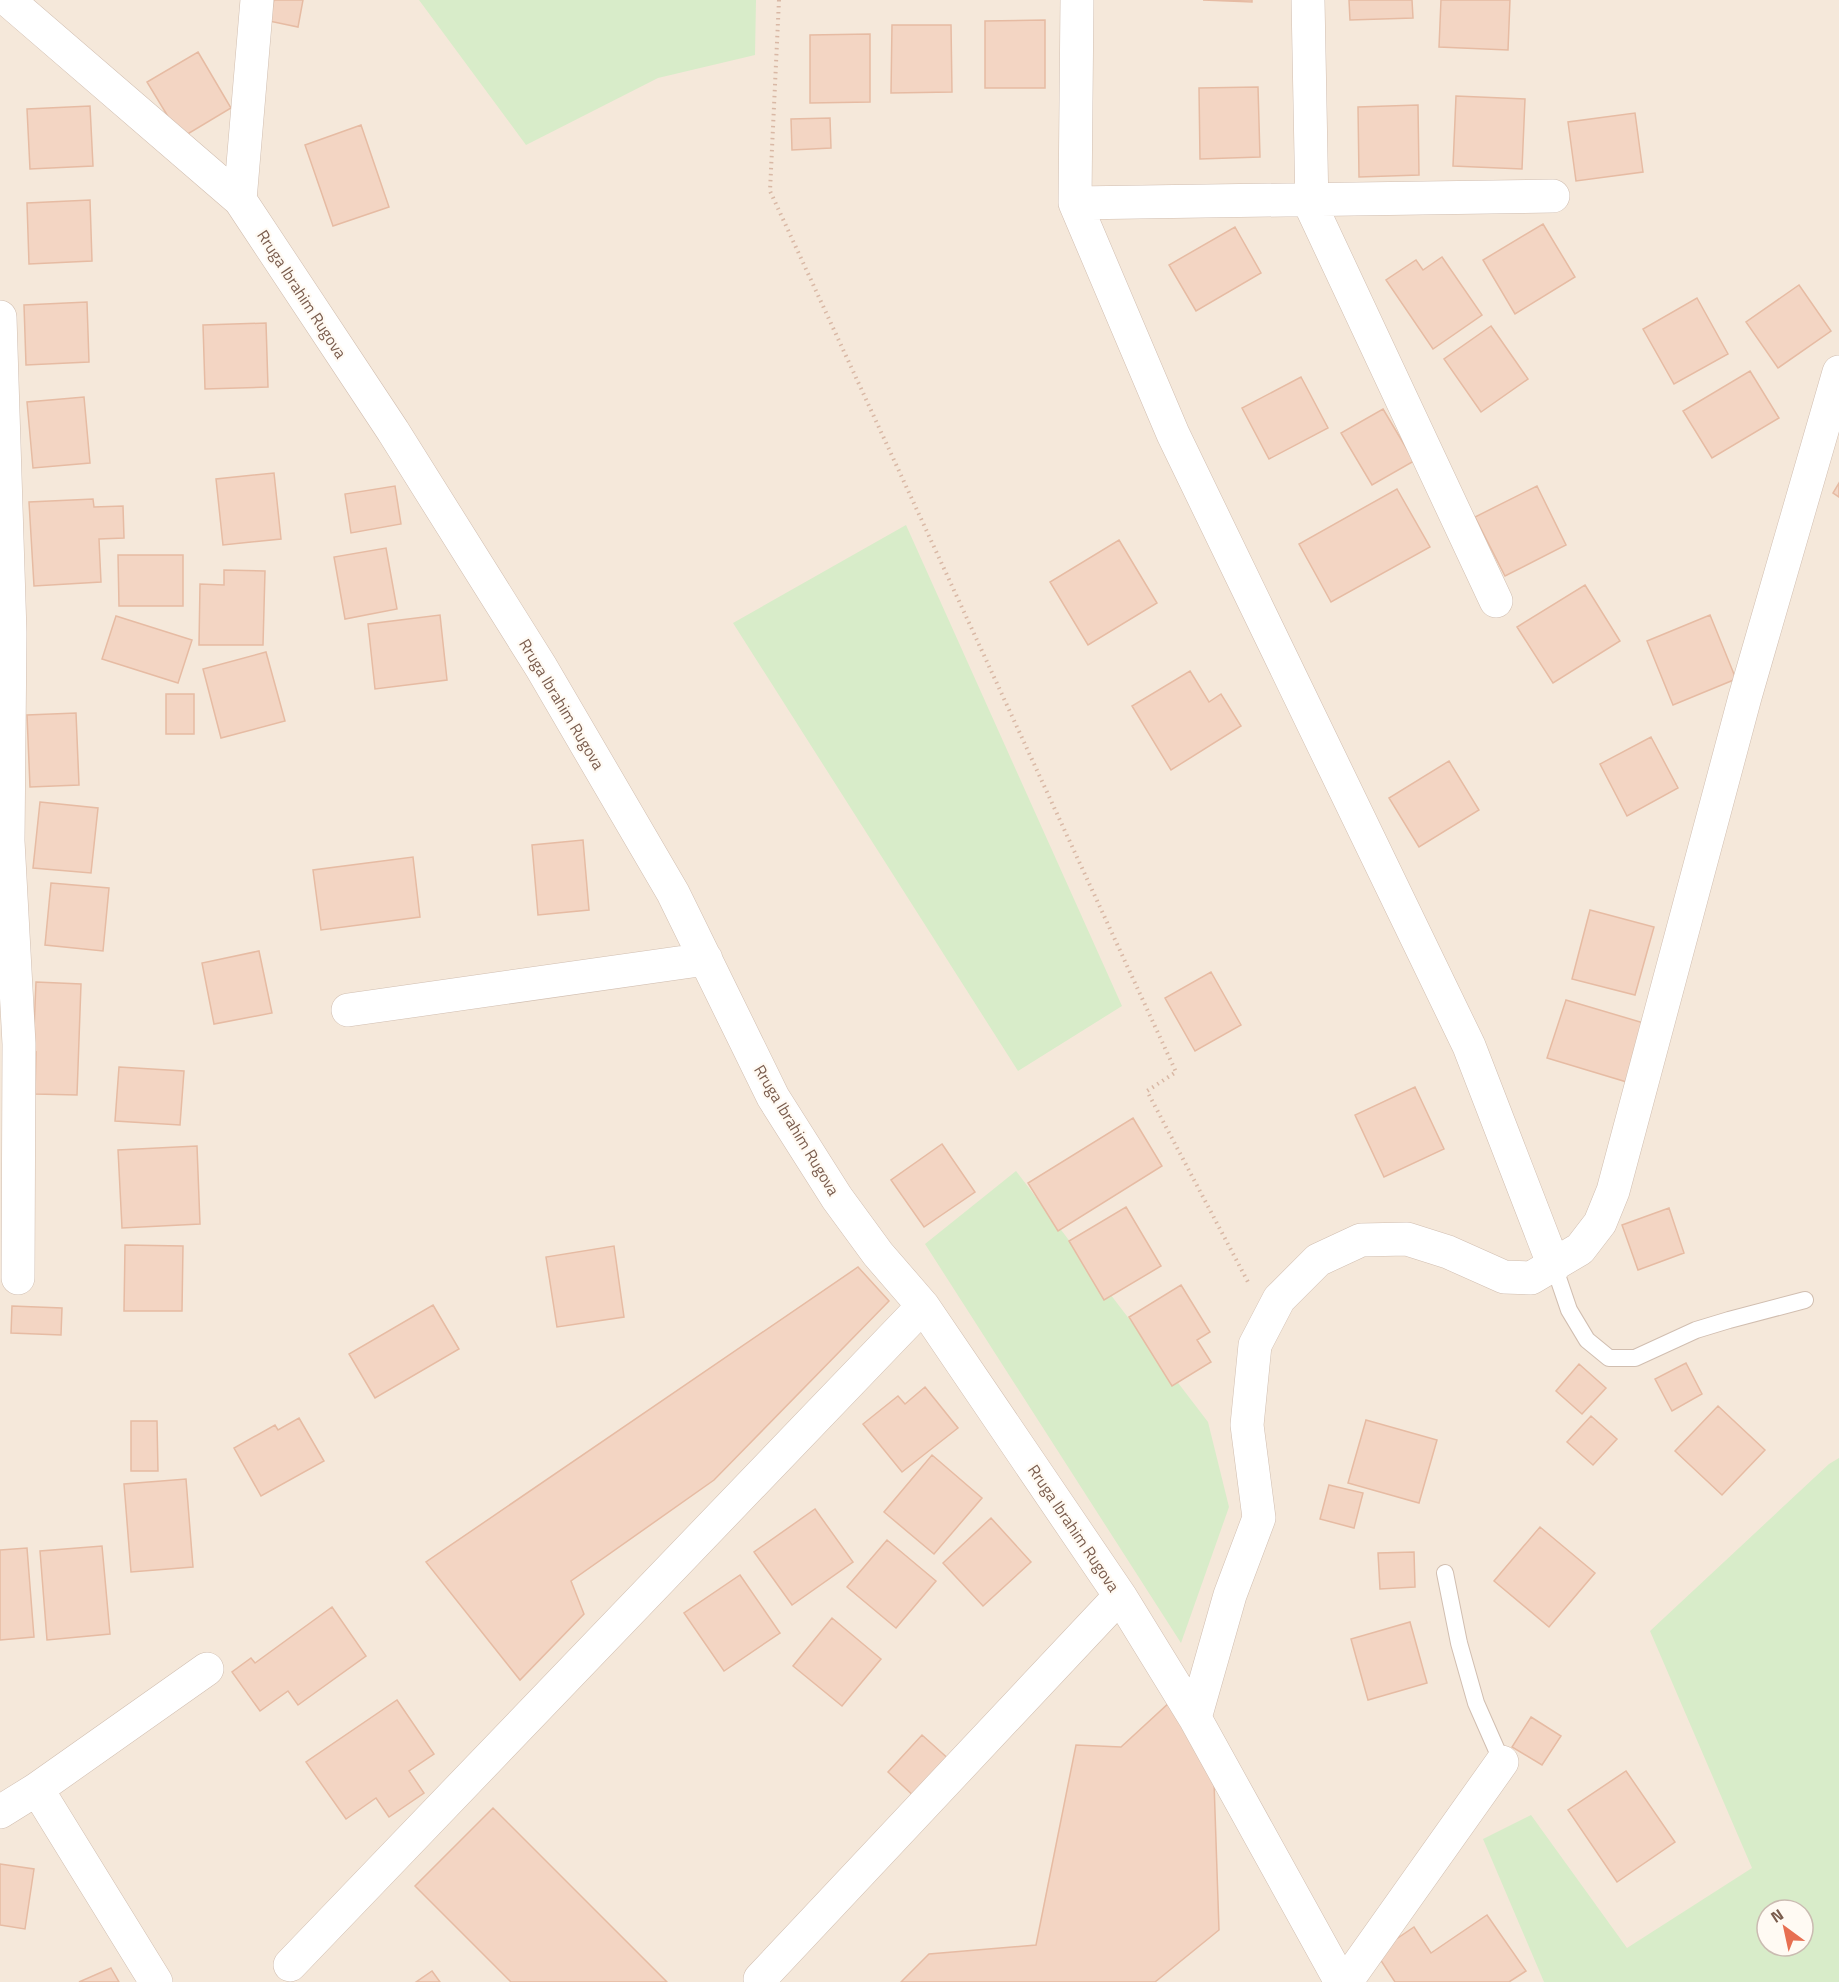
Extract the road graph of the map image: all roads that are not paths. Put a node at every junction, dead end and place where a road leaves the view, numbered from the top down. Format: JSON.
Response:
{"nodes":[{"id":1,"x":8,"y":0,"type":"edge"},
{"id":2,"x":256,"y":0,"type":"edge"},
{"id":3,"x":1077,"y":0,"type":"edge"},
{"id":4,"x":1308,"y":0,"type":"edge"},
{"id":5,"x":1553,"y":196,"type":"dead end"},
{"id":6,"x":240,"y":200,"type":"junction"},
{"id":7,"x":1312,"y":200,"type":"junction"},
{"id":8,"x":1075,"y":203,"type":"junction"},
{"id":9,"x":0,"y":317,"type":"edge"},
{"id":10,"x":1839,"y":372,"type":"edge"},
{"id":11,"x":1496,"y":601,"type":"dead end"},
{"id":12,"x":706,"y":959,"type":"junction"},
{"id":13,"x":348,"y":1010,"type":"dead end"},
{"id":14,"x":1554,"y":1266,"type":"junction"},
{"id":15,"x":18,"y":1278,"type":"dead end"},
{"id":16,"x":1805,"y":1300,"type":"dead end"},
{"id":17,"x":923,"y":1306,"type":"junction"},
{"id":18,"x":1445,"y":1573,"type":"dead end"},
{"id":19,"x":1120,"y":1596,"type":"junction"},
{"id":20,"x":207,"y":1669,"type":"dead end"},
{"id":21,"x":1196,"y":1718,"type":"junction"},
{"id":22,"x":1502,"y":1762,"type":"joint"},
{"id":23,"x":37,"y":1789,"type":"junction"},
{"id":24,"x":0,"y":1812,"type":"edge"},
{"id":25,"x":290,"y":1965,"type":"dead end"},
{"id":26,"x":760,"y":1979,"type":"dead end"},
{"id":27,"x":156,"y":1982,"type":"edge"},
{"id":28,"x":1341,"y":1982,"type":"edge"},
{"id":29,"x":1346,"y":1982,"type":"edge"}],
"edges":[{"from":1,"to":6,"type":"street","name":"Rruga Ibrahim Rugova"},
{"from":2,"to":6,"type":"street"},
{"from":3,"to":8,"type":"street"},
{"from":4,"to":7,"type":"street"},
{"from":5,"to":7,"type":"street"},
{"from":6,"to":12,"type":"street","name":"Rruga Ibrahim Rugova"},
{"from":7,"to":8,"type":"street"},
{"from":7,"to":11,"type":"street"},
{"from":8,"to":14,"type":"street"},
{"from":9,"to":15,"type":"street"},
{"from":10,"to":14,"type":"street"},
{"from":12,"to":13,"type":"street"},
{"from":12,"to":17,"type":"street","name":"Rruga Ibrahim Rugova"},
{"from":14,"to":16,"type":"lane"},
{"from":14,"to":21,"type":"street"},
{"from":17,"to":19,"type":"street","name":"Rruga Ibrahim Rugova"},
{"from":17,"to":25,"type":"street"},
{"from":18,"to":22,"type":"lane"},
{"from":19,"to":21,"type":"street","name":"Rruga Ibrahim Rugova"},
{"from":19,"to":26,"type":"street"},
{"from":20,"to":23,"type":"street"},
{"from":21,"to":28,"type":"street","name":"Rruga Ibrahim Rugova"},
{"from":22,"to":29,"type":"street"},
{"from":23,"to":24,"type":"street"},
{"from":23,"to":27,"type":"street"}]}
